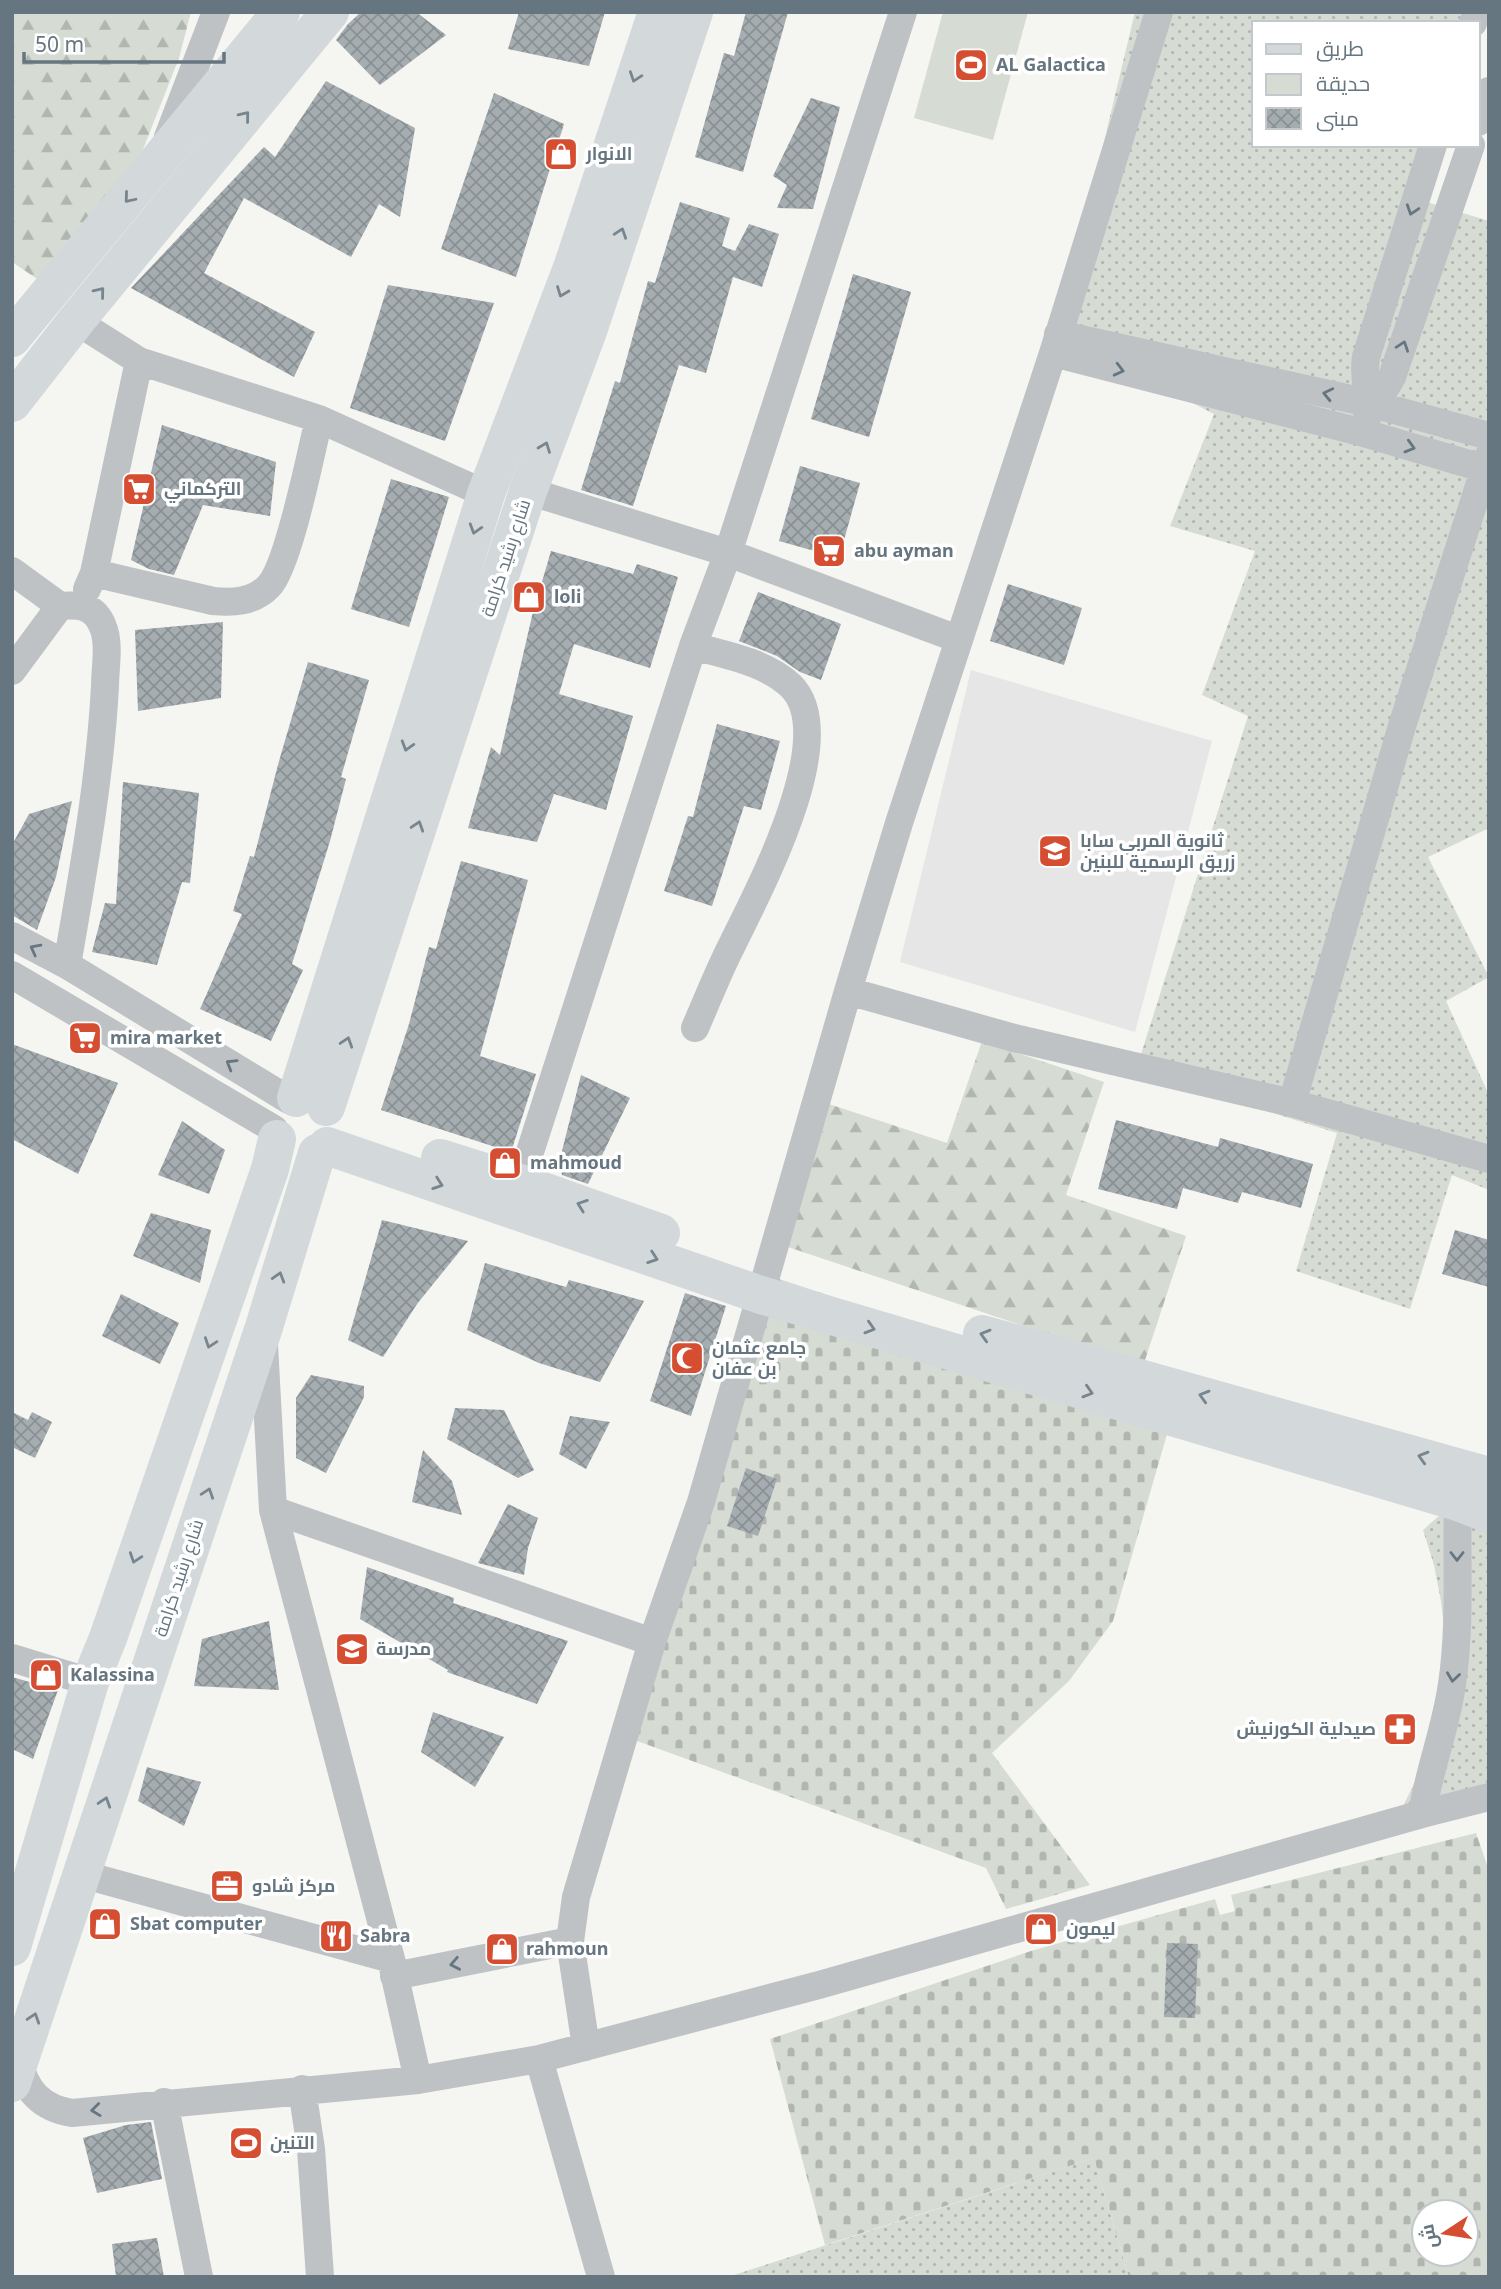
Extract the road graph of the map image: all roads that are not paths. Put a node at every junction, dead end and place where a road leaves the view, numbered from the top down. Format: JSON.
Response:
{"nodes":[{"id":1,"x":216,"y":12,"type":"edge"},
{"id":2,"x":281,"y":12,"type":"edge"},
{"id":3,"x":330,"y":12,"type":"edge"},
{"id":4,"x":657,"y":12,"type":"edge"},
{"id":5,"x":694,"y":12,"type":"edge"},
{"id":6,"x":903,"y":12,"type":"edge"},
{"id":7,"x":1159,"y":12,"type":"edge"},
{"id":8,"x":1489,"y":91,"type":"edge"},
{"id":9,"x":1480,"y":116,"type":"edge"},
{"id":10,"x":1432,"y":147,"type":"edge"},
{"id":11,"x":1470,"y":147,"type":"edge"},
{"id":12,"x":160,"y":161,"type":"junction"},
{"id":13,"x":76,"y":321,"type":"junction"},
{"id":14,"x":17,"y":325,"type":"edge"},
{"id":15,"x":1055,"y":343,"type":"junction"},
{"id":16,"x":139,"y":361,"type":"junction"},
{"id":17,"x":12,"y":403,"type":"edge"},
{"id":18,"x":1370,"y":403,"type":"junction"},
{"id":19,"x":318,"y":419,"type":"junction"},
{"id":20,"x":1364,"y":433,"type":"junction"},
{"id":21,"x":1489,"y":436,"type":"edge"},
{"id":22,"x":1487,"y":464,"type":"edge"},
{"id":23,"x":528,"y":491,"type":"junction"},
{"id":24,"x":486,"y":494,"type":"junction"},
{"id":25,"x":728,"y":553,"type":"junction"},
{"id":26,"x":12,"y":571,"type":"edge"},
{"id":27,"x":94,"y":573,"type":"junction"},
{"id":28,"x":70,"y":605,"type":"junction"},
{"id":29,"x":958,"y":639,"type":"junction"},
{"id":30,"x":693,"y":646,"type":"junction"},
{"id":31,"x":12,"y":671,"type":"edge"},
{"id":32,"x":12,"y":936,"type":"edge"},
{"id":33,"x":67,"y":965,"type":"junction"},
{"id":34,"x":12,"y":975,"type":"edge"},
{"id":35,"x":848,"y":991,"type":"junction"},
{"id":36,"x":695,"y":1028,"type":"dead end"},
{"id":37,"x":1292,"y":1103,"type":"junction"},
{"id":38,"x":305,"y":1124,"type":"junction"},
{"id":39,"x":1489,"y":1159,"type":"edge"},
{"id":40,"x":520,"y":1183,"type":"junction"},
{"id":41,"x":765,"y":1283,"type":"junction"},
{"id":42,"x":264,"y":1326,"type":"junction"},
{"id":43,"x":1489,"y":1476,"type":"edge"},
{"id":44,"x":1473,"y":1508,"type":"edge"},
{"id":45,"x":273,"y":1510,"type":"junction"},
{"id":46,"x":652,"y":1642,"type":"junction"},
{"id":47,"x":12,"y":1658,"type":"edge"},
{"id":48,"x":90,"y":1682,"type":"junction"},
{"id":49,"x":1489,"y":1797,"type":"edge"},
{"id":50,"x":1422,"y":1814,"type":"junction"},
{"id":51,"x":24,"y":1863,"type":"edge"},
{"id":52,"x":81,"y":1874,"type":"junction"},
{"id":53,"x":570,"y":1941,"type":"junction"},
{"id":54,"x":12,"y":1947,"type":"edge"},
{"id":55,"x":392,"y":1968,"type":"junction"},
{"id":56,"x":586,"y":2047,"type":"junction"},
{"id":57,"x":539,"y":2059,"type":"junction"},
{"id":58,"x":16,"y":2072,"type":"edge"},
{"id":59,"x":418,"y":2080,"type":"junction"},
{"id":60,"x":302,"y":2089,"type":"junction"},
{"id":61,"x":164,"y":2102,"type":"junction"},
{"id":62,"x":200,"y":2277,"type":"edge"},
{"id":63,"x":320,"y":2277,"type":"edge"},
{"id":64,"x":601,"y":2277,"type":"edge"}],
"edges":[{"from":1,"to":12,"type":"street"},
{"from":2,"to":12,"type":"street"},
{"from":13,"to":3,"type":"street","one_way":true},
{"from":4,"to":24,"type":"street","name":"شارع رشيد كرامة","one_way":true},
{"from":23,"to":5,"type":"street","name":"شارع رشيد كرامة","one_way":true},
{"from":6,"to":25,"type":"street"},
{"from":7,"to":15,"type":"street"},
{"from":8,"to":9,"type":"street"},
{"from":10,"to":18,"type":"street","one_way":true},
{"from":18,"to":11,"type":"street","one_way":true},
{"from":12,"to":14,"type":"street","one_way":true},
{"from":13,"to":16,"type":"street"},
{"from":13,"to":17,"type":"street"},
{"from":18,"to":15,"type":"street","one_way":true},
{"from":15,"to":20,"type":"street","one_way":true},
{"from":15,"to":29,"type":"street"},
{"from":16,"to":19,"type":"street"},
{"from":16,"to":27,"type":"street"},
{"from":18,"to":20,"type":"street"},
{"from":18,"to":21,"type":"street"},
{"from":19,"to":24,"type":"street"},
{"from":19,"to":27,"type":"street"},
{"from":20,"to":22,"type":"street","one_way":true},
{"from":22,"to":37,"type":"street"},
{"from":23,"to":25,"type":"street"},
{"from":38,"to":23,"type":"street","name":"شارع رشيد كرامة","one_way":true},
{"from":24,"to":38,"type":"street","name":"شارع رشيد كرامة","one_way":true},
{"from":25,"to":29,"type":"street"},
{"from":25,"to":30,"type":"street"},
{"from":26,"to":28,"type":"street"},
{"from":27,"to":28,"type":"street"},
{"from":28,"to":31,"type":"street"},
{"from":28,"to":33,"type":"street"},
{"from":29,"to":35,"type":"street"},
{"from":30,"to":36,"type":"street"},
{"from":30,"to":40,"type":"street"},
{"from":33,"to":32,"type":"street","one_way":true},
{"from":38,"to":33,"type":"street","one_way":true},
{"from":34,"to":38,"type":"street"},
{"from":35,"to":37,"type":"street"},
{"from":35,"to":41,"type":"street"},
{"from":37,"to":39,"type":"street"},
{"from":38,"to":40,"type":"street"},
{"from":38,"to":41,"type":"street","one_way":true},
{"from":42,"to":38,"type":"street","name":"شارع رشيد كرامة","one_way":true},
{"from":38,"to":48,"type":"street","name":"شارع رشيد كرامة","one_way":true},
{"from":41,"to":40,"type":"street","one_way":true},
{"from":43,"to":41,"type":"street","one_way":true},
{"from":41,"to":44,"type":"street","one_way":true},
{"from":41,"to":46,"type":"street"},
{"from":42,"to":45,"type":"street"},
{"from":52,"to":42,"type":"street","name":"شارع رشيد كرامة","one_way":true},
{"from":44,"to":50,"type":"street","one_way":true},
{"from":45,"to":46,"type":"street"},
{"from":45,"to":55,"type":"street"},
{"from":46,"to":53,"type":"street"},
{"from":47,"to":48,"type":"street"},
{"from":48,"to":51,"type":"street","name":"شارع رشيد كرامة"},
{"from":49,"to":50,"type":"street"},
{"from":50,"to":56,"type":"street"},
{"from":51,"to":54,"type":"street","name":"شارع رشيد كرامة"},
{"from":52,"to":55,"type":"street"},
{"from":58,"to":52,"type":"street","name":"شارع رشيد كرامة","one_way":true},
{"from":53,"to":55,"type":"street","one_way":true},
{"from":53,"to":56,"type":"street"},
{"from":55,"to":59,"type":"street"},
{"from":56,"to":57,"type":"street"},
{"from":57,"to":59,"type":"street"},
{"from":57,"to":64,"type":"street"},
{"from":61,"to":58,"type":"street","one_way":true},
{"from":59,"to":60,"type":"street"},
{"from":60,"to":61,"type":"street"},
{"from":60,"to":63,"type":"street"},
{"from":61,"to":62,"type":"street"}]}
